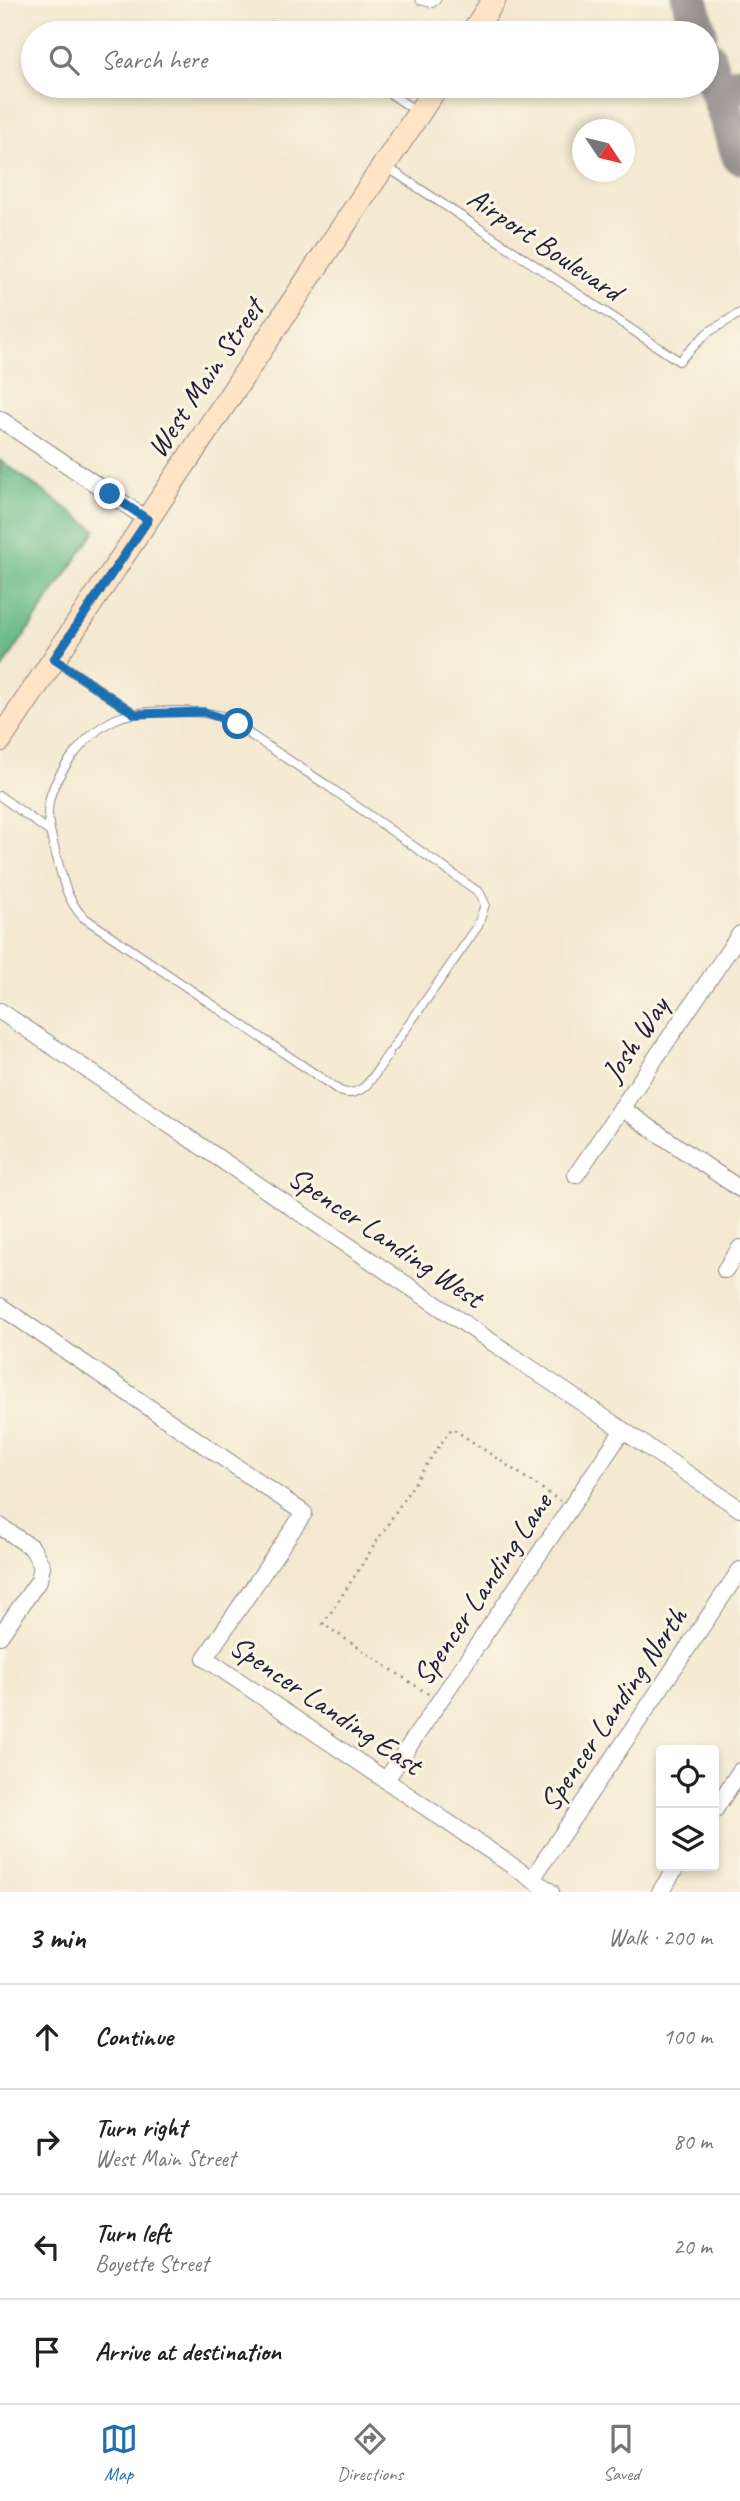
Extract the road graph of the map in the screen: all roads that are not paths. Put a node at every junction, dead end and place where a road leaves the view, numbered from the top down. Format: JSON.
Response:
{"nodes":[{"id":1,"x":419,"y":0,"type":"edge"},
{"id":2,"x":436,"y":0,"type":"edge"},
{"id":3,"x":494,"y":0,"type":"edge"},
{"id":4,"x":480,"y":21,"type":"edge"},
{"id":5,"x":397,"y":98,"type":"edge"},
{"id":6,"x":429,"y":98,"type":"edge"},
{"id":7,"x":419,"y":113,"type":"junction"},
{"id":8,"x":384,"y":165,"type":"junction"},
{"id":9,"x":740,"y":313,"type":"edge"},
{"id":10,"x":0,"y":419,"type":"edge"},
{"id":11,"x":148,"y":520,"type":"junction"},
{"id":12,"x":54,"y":659,"type":"junction"},
{"id":13,"x":135,"y":714,"type":"junction"},
{"id":14,"x":0,"y":740,"type":"edge"},
{"id":15,"x":0,"y":796,"type":"edge"},
{"id":16,"x":50,"y":832,"type":"junction"},
{"id":17,"x":740,"y":934,"type":"edge"},
{"id":18,"x":734,"y":954,"type":"edge"},
{"id":19,"x":0,"y":1011,"type":"edge"},
{"id":20,"x":621,"y":1108,"type":"junction"},
{"id":21,"x":576,"y":1175,"type":"dead end"},
{"id":22,"x":740,"y":1189,"type":"edge"},
{"id":23,"x":740,"y":1248,"type":"edge"},
{"id":24,"x":725,"y":1269,"type":"dead end"},
{"id":25,"x":0,"y":1306,"type":"edge"},
{"id":26,"x":623,"y":1430,"type":"junction"},
{"id":27,"x":740,"y":1508,"type":"edge"},
{"id":28,"x":0,"y":1526,"type":"edge"},
{"id":29,"x":740,"y":1570,"type":"edge"},
{"id":30,"x":0,"y":1636,"type":"edge"},
{"id":31,"x":740,"y":1771,"type":"edge"},
{"id":32,"x":386,"y":1780,"type":"junction"},
{"id":33,"x":716,"y":1808,"type":"edge"},
{"id":34,"x":674,"y":1871,"type":"edge"},
{"id":35,"x":532,"y":1879,"type":"junction"},
{"id":36,"x":551,"y":1892,"type":"edge"},
{"id":37,"x":660,"y":1892,"type":"edge"}],
"edges":[{"from":1,"to":2,"type":"lane"},
{"from":3,"to":4,"type":"main road"},
{"from":5,"to":7,"type":"lane"},
{"from":6,"to":7,"type":"main road","name":"West Main Street"},
{"from":7,"to":8,"type":"main road","name":"West Main Street"},
{"from":8,"to":9,"type":"lane","name":"Airport Boulevard"},
{"from":8,"to":11,"type":"main road","name":"West Main Street"},
{"from":10,"to":11,"type":"street"},
{"from":11,"to":12,"type":"main road","name":"West Main Street"},
{"from":12,"to":13,"type":"lane"},
{"from":12,"to":14,"type":"main road","name":"West Main Street"},
{"from":13,"to":16,"type":"lane"},
{"from":13,"to":16,"type":"lane"},
{"from":15,"to":16,"type":"lane"},
{"from":17,"to":18,"type":"street","name":"Josh Way"},
{"from":18,"to":20,"type":"street","name":"Josh Way"},
{"from":19,"to":26,"type":"street","name":"Spencer Landing West"},
{"from":20,"to":21,"type":"street","name":"Josh Way"},
{"from":20,"to":22,"type":"street"},
{"from":23,"to":24,"type":"street"},
{"from":25,"to":32,"type":"street","name":"Spencer Landing East"},
{"from":26,"to":27,"type":"street","name":"Spencer Landing West"},
{"from":26,"to":32,"type":"street","name":"Spencer Landing Lane"},
{"from":28,"to":30,"type":"street"},
{"from":29,"to":35,"type":"street","name":"Spencer Landing North"},
{"from":31,"to":33,"type":"street"},
{"from":32,"to":35,"type":"street","name":"Spencer Landing East"},
{"from":34,"to":37,"type":"street"},
{"from":35,"to":36,"type":"street","name":"Spencer Landing East"}]}
